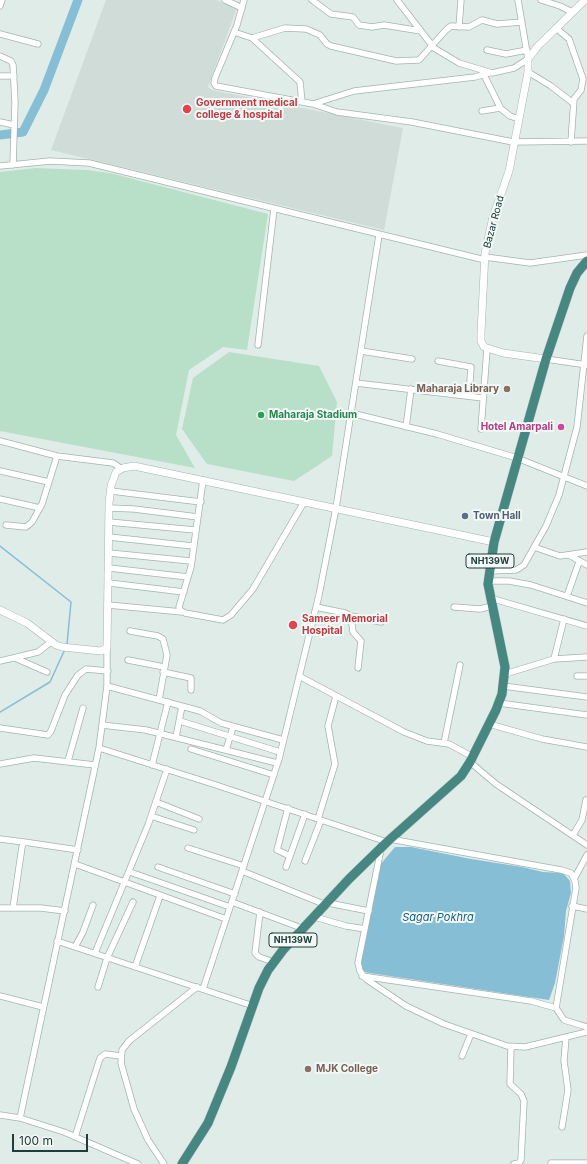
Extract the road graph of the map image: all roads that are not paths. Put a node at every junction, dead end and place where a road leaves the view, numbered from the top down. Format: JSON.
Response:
{"nodes":[{"id":1,"x":2,"y":0,"type":"edge"},
{"id":2,"x":225,"y":0,"type":"edge"},
{"id":3,"x":244,"y":0,"type":"edge"},
{"id":4,"x":314,"y":0,"type":"edge"},
{"id":5,"x":397,"y":0,"type":"edge"},
{"id":6,"x":461,"y":0,"type":"edge"},
{"id":7,"x":518,"y":0,"type":"edge"},
{"id":8,"x":542,"y":0,"type":"edge"},
{"id":9,"x":585,"y":0,"type":"edge"},
{"id":10,"x":0,"y":6,"type":"edge"},
{"id":11,"x":242,"y":8,"type":"junction"},
{"id":12,"x":572,"y":12,"type":"junction"},
{"id":13,"x":522,"y":22,"type":"junction"},
{"id":14,"x":459,"y":27,"type":"junction"},
{"id":15,"x":556,"y":28,"type":"junction"},
{"id":16,"x":421,"y":31,"type":"junction"},
{"id":17,"x":234,"y":32,"type":"junction"},
{"id":18,"x":0,"y":34,"type":"edge"},
{"id":19,"x":252,"y":38,"type":"junction"},
{"id":20,"x":38,"y":44,"type":"dead end"},
{"id":21,"x":432,"y":46,"type":"junction"},
{"id":22,"x":487,"y":50,"type":"dead end"},
{"id":23,"x":527,"y":50,"type":"junction"},
{"id":24,"x":0,"y":56,"type":"edge"},
{"id":25,"x":528,"y":59,"type":"junction"},
{"id":26,"x":528,"y":72,"type":"junction"},
{"id":27,"x":492,"y":73,"type":"junction"},
{"id":28,"x":484,"y":75,"type":"junction"},
{"id":29,"x":0,"y":76,"type":"edge"},
{"id":30,"x":14,"y":76,"type":"junction"},
{"id":31,"x":302,"y":102,"type":"junction"},
{"id":32,"x":573,"y":103,"type":"junction"},
{"id":33,"x":313,"y":104,"type":"junction"},
{"id":34,"x":501,"y":108,"type":"junction"},
{"id":35,"x":482,"y":111,"type":"dead end"},
{"id":36,"x":519,"y":119,"type":"junction"},
{"id":37,"x":0,"y":122,"type":"edge"},
{"id":38,"x":14,"y":127,"type":"junction"},
{"id":39,"x":587,"y":141,"type":"edge"},
{"id":40,"x":513,"y":142,"type":"junction"},
{"id":41,"x":570,"y":142,"type":"junction"},
{"id":42,"x":13,"y":165,"type":"junction"},
{"id":43,"x":0,"y":166,"type":"edge"},
{"id":44,"x":274,"y":209,"type":"junction"},
{"id":45,"x":379,"y":235,"type":"junction"},
{"id":46,"x":587,"y":255,"type":"edge"},
{"id":47,"x":485,"y":259,"type":"junction"},
{"id":48,"x":587,"y":262,"type":"edge"},
{"id":49,"x":587,"y":336,"type":"edge"},
{"id":50,"x":258,"y":345,"type":"dead end"},
{"id":51,"x":487,"y":349,"type":"junction"},
{"id":52,"x":361,"y":350,"type":"junction"},
{"id":53,"x":412,"y":359,"type":"dead end"},
{"id":54,"x":546,"y":359,"type":"junction"},
{"id":55,"x":438,"y":361,"type":"dead end"},
{"id":56,"x":585,"y":365,"type":"edge"},
{"id":57,"x":584,"y":378,"type":"edge"},
{"id":58,"x":356,"y":383,"type":"junction"},
{"id":59,"x":411,"y":389,"type":"junction"},
{"id":60,"x":469,"y":396,"type":"junction"},
{"id":61,"x":483,"y":398,"type":"junction"},
{"id":62,"x":350,"y":413,"type":"junction"},
{"id":63,"x":406,"y":427,"type":"junction"},
{"id":64,"x":481,"y":429,"type":"dead end"},
{"id":65,"x":0,"y":441,"type":"edge"},
{"id":66,"x":57,"y":456,"type":"junction"},
{"id":67,"x":517,"y":458,"type":"junction"},
{"id":68,"x":122,"y":469,"type":"junction"},
{"id":69,"x":0,"y":471,"type":"edge"},
{"id":70,"x":565,"y":476,"type":"junction"},
{"id":71,"x":203,"y":480,"type":"junction"},
{"id":72,"x":49,"y":482,"type":"junction"},
{"id":73,"x":587,"y":486,"type":"edge"},
{"id":74,"x":110,"y":491,"type":"junction"},
{"id":75,"x":0,"y":498,"type":"edge"},
{"id":76,"x":201,"y":502,"type":"junction"},
{"id":77,"x":304,"y":502,"type":"junction"},
{"id":78,"x":40,"y":508,"type":"junction"},
{"id":79,"x":109,"y":508,"type":"junction"},
{"id":80,"x":336,"y":508,"type":"junction"},
{"id":81,"x":198,"y":517,"type":"junction"},
{"id":82,"x":109,"y":522,"type":"junction"},
{"id":83,"x":6,"y":525,"type":"dead end"},
{"id":84,"x":195,"y":530,"type":"junction"},
{"id":85,"x":109,"y":537,"type":"junction"},
{"id":86,"x":494,"y":542,"type":"junction"},
{"id":87,"x":193,"y":546,"type":"junction"},
{"id":88,"x":534,"y":547,"type":"junction"},
{"id":89,"x":109,"y":552,"type":"junction"},
{"id":90,"x":587,"y":552,"type":"edge"},
{"id":91,"x":569,"y":555,"type":"junction"},
{"id":92,"x":191,"y":561,"type":"junction"},
{"id":93,"x":579,"y":562,"type":"junction"},
{"id":94,"x":587,"y":565,"type":"edge"},
{"id":95,"x":109,"y":568,"type":"junction"},
{"id":96,"x":489,"y":576,"type":"junction"},
{"id":97,"x":188,"y":577,"type":"junction"},
{"id":98,"x":109,"y":583,"type":"junction"},
{"id":99,"x":184,"y":592,"type":"junction"},
{"id":100,"x":568,"y":596,"type":"junction"},
{"id":101,"x":491,"y":602,"type":"junction"},
{"id":102,"x":587,"y":604,"type":"edge"},
{"id":103,"x":108,"y":605,"type":"junction"},
{"id":104,"x":316,"y":607,"type":"junction"},
{"id":105,"x":454,"y":607,"type":"dead end"},
{"id":106,"x":0,"y":610,"type":"edge"},
{"id":107,"x":182,"y":612,"type":"junction"},
{"id":108,"x":350,"y":616,"type":"junction"},
{"id":109,"x":564,"y":619,"type":"junction"},
{"id":110,"x":381,"y":622,"type":"dead end"},
{"id":111,"x":587,"y":626,"type":"edge"},
{"id":112,"x":130,"y":631,"type":"dead end"},
{"id":113,"x":51,"y":642,"type":"junction"},
{"id":114,"x":107,"y":648,"type":"junction"},
{"id":115,"x":15,"y":657,"type":"junction"},
{"id":116,"x":587,"y":657,"type":"edge"},
{"id":117,"x":554,"y":659,"type":"junction"},
{"id":118,"x":128,"y":660,"type":"dead end"},
{"id":119,"x":0,"y":661,"type":"edge"},
{"id":120,"x":460,"y":666,"type":"dead end"},
{"id":121,"x":358,"y":668,"type":"dead end"},
{"id":122,"x":164,"y":669,"type":"junction"},
{"id":123,"x":108,"y":671,"type":"junction"},
{"id":124,"x":47,"y":672,"type":"dead end"},
{"id":125,"x":505,"y":674,"type":"junction"},
{"id":126,"x":299,"y":676,"type":"junction"},
{"id":127,"x":577,"y":676,"type":"dead end"},
{"id":128,"x":587,"y":676,"type":"edge"},
{"id":129,"x":108,"y":686,"type":"junction"},
{"id":130,"x":503,"y":686,"type":"junction"},
{"id":131,"x":191,"y":690,"type":"dead end"},
{"id":132,"x":336,"y":696,"type":"junction"},
{"id":133,"x":587,"y":697,"type":"edge"},
{"id":134,"x":159,"y":700,"type":"junction"},
{"id":135,"x":168,"y":702,"type":"junction"},
{"id":136,"x":498,"y":703,"type":"junction"},
{"id":137,"x":182,"y":706,"type":"junction"},
{"id":138,"x":83,"y":708,"type":"dead end"},
{"id":139,"x":587,"y":715,"type":"edge"},
{"id":140,"x":180,"y":721,"type":"junction"},
{"id":141,"x":489,"y":724,"type":"junction"},
{"id":142,"x":102,"y":725,"type":"junction"},
{"id":143,"x":233,"y":727,"type":"junction"},
{"id":144,"x":0,"y":728,"type":"edge"},
{"id":145,"x":161,"y":733,"type":"junction"},
{"id":146,"x":176,"y":737,"type":"junction"},
{"id":147,"x":230,"y":737,"type":"junction"},
{"id":148,"x":283,"y":740,"type":"junction"},
{"id":149,"x":444,"y":743,"type":"junction"},
{"id":150,"x":587,"y":747,"type":"edge"},
{"id":151,"x":99,"y":748,"type":"junction"},
{"id":152,"x":191,"y":749,"type":"dead end"},
{"id":153,"x":226,"y":750,"type":"junction"},
{"id":154,"x":280,"y":752,"type":"junction"},
{"id":155,"x":472,"y":759,"type":"junction"},
{"id":156,"x":68,"y":761,"type":"junction"},
{"id":157,"x":277,"y":763,"type":"junction"},
{"id":158,"x":0,"y":764,"type":"edge"},
{"id":159,"x":95,"y":765,"type":"junction"},
{"id":160,"x":152,"y":765,"type":"junction"},
{"id":161,"x":166,"y":770,"type":"junction"},
{"id":162,"x":274,"y":774,"type":"junction"},
{"id":163,"x":586,"y":800,"type":"edge"},
{"id":164,"x":265,"y":801,"type":"junction"},
{"id":165,"x":156,"y":802,"type":"junction"},
{"id":166,"x":288,"y":808,"type":"junction"},
{"id":167,"x":305,"y":814,"type":"junction"},
{"id":168,"x":151,"y":816,"type":"junction"},
{"id":169,"x":199,"y":819,"type":"dead end"},
{"id":170,"x":320,"y":819,"type":"junction"},
{"id":171,"x":194,"y":830,"type":"dead end"},
{"id":172,"x":573,"y":835,"type":"junction"},
{"id":173,"x":0,"y":839,"type":"edge"},
{"id":174,"x":24,"y":842,"type":"junction"},
{"id":175,"x":386,"y":843,"type":"junction"},
{"id":176,"x":587,"y":844,"type":"edge"},
{"id":177,"x":188,"y":848,"type":"dead end"},
{"id":178,"x":78,"y":850,"type":"junction"},
{"id":179,"x":587,"y":855,"type":"edge"},
{"id":180,"x":290,"y":856,"type":"junction"},
{"id":181,"x":305,"y":861,"type":"dead end"},
{"id":182,"x":75,"y":864,"type":"junction"},
{"id":183,"x":158,"y":867,"type":"dead end"},
{"id":184,"x":286,"y":867,"type":"dead end"},
{"id":185,"x":243,"y":869,"type":"junction"},
{"id":186,"x":130,"y":872,"type":"junction"},
{"id":187,"x":574,"y":879,"type":"junction"},
{"id":188,"x":126,"y":883,"type":"junction"},
{"id":189,"x":234,"y":894,"type":"junction"},
{"id":190,"x":160,"y":896,"type":"junction"},
{"id":191,"x":133,"y":902,"type":"dead end"},
{"id":192,"x":327,"y":904,"type":"junction"},
{"id":193,"x":93,"y":905,"type":"dead end"},
{"id":194,"x":231,"y":905,"type":"junction"},
{"id":195,"x":572,"y":906,"type":"junction"},
{"id":196,"x":0,"y":908,"type":"edge"},
{"id":197,"x":13,"y":908,"type":"junction"},
{"id":198,"x":587,"y":909,"type":"edge"},
{"id":199,"x":65,"y":911,"type":"junction"},
{"id":200,"x":369,"y":911,"type":"junction"},
{"id":201,"x":260,"y":912,"type":"junction"},
{"id":202,"x":315,"y":917,"type":"junction"},
{"id":203,"x":226,"y":920,"type":"junction"},
{"id":204,"x":365,"y":928,"type":"junction"},
{"id":205,"x":304,"y":929,"type":"junction"},
{"id":206,"x":57,"y":941,"type":"junction"},
{"id":207,"x":75,"y":947,"type":"junction"},
{"id":208,"x":95,"y":953,"type":"junction"},
{"id":209,"x":107,"y":958,"type":"junction"},
{"id":210,"x":274,"y":962,"type":"junction"},
{"id":211,"x":135,"y":967,"type":"junction"},
{"id":212,"x":362,"y":976,"type":"junction"},
{"id":213,"x":98,"y":987,"type":"dead end"},
{"id":214,"x":197,"y":987,"type":"junction"},
{"id":215,"x":203,"y":989,"type":"junction"},
{"id":216,"x":0,"y":996,"type":"edge"},
{"id":217,"x":253,"y":1006,"type":"junction"},
{"id":218,"x":43,"y":1007,"type":"junction"},
{"id":219,"x":556,"y":1008,"type":"junction"},
{"id":220,"x":587,"y":1027,"type":"edge"},
{"id":221,"x":587,"y":1032,"type":"edge"},
{"id":222,"x":471,"y":1034,"type":"junction"},
{"id":223,"x":566,"y":1037,"type":"junction"},
{"id":224,"x":511,"y":1047,"type":"junction"},
{"id":225,"x":121,"y":1056,"type":"junction"},
{"id":226,"x":462,"y":1056,"type":"dead end"},
{"id":227,"x":0,"y":1115,"type":"edge"},
{"id":228,"x":20,"y":1118,"type":"junction"},
{"id":229,"x":562,"y":1128,"type":"dead end"},
{"id":230,"x":75,"y":1137,"type":"junction"},
{"id":231,"x":551,"y":1163,"type":"dead end"},
{"id":232,"x":587,"y":1163,"type":"edge"},
{"id":233,"x":138,"y":1164,"type":"edge"},
{"id":234,"x":164,"y":1164,"type":"edge"},
{"id":235,"x":182,"y":1164,"type":"edge"},
{"id":236,"x":514,"y":1164,"type":"edge"}],
"edges":[{"from":1,"to":10,"type":"street"},
{"from":2,"to":11,"type":"street"},
{"from":3,"to":11,"type":"street"},
{"from":4,"to":16,"type":"street"},
{"from":5,"to":16,"type":"street"},
{"from":6,"to":14,"type":"street"},
{"from":7,"to":13,"type":"street","name":"Bazar Road"},
{"from":8,"to":12,"type":"street"},
{"from":9,"to":12,"type":"street"},
{"from":11,"to":17,"type":"street"},
{"from":12,"to":15,"type":"street"},
{"from":13,"to":14,"type":"street"},
{"from":13,"to":23,"type":"street","name":"Bazar Road"},
{"from":14,"to":21,"type":"street"},
{"from":15,"to":25,"type":"street"},
{"from":15,"to":32,"type":"street"},
{"from":16,"to":21,"type":"street"},
{"from":17,"to":19,"type":"street"},
{"from":17,"to":31,"type":"street"},
{"from":18,"to":20,"type":"street"},
{"from":19,"to":21,"type":"street"},
{"from":19,"to":31,"type":"street"},
{"from":21,"to":27,"type":"street"},
{"from":22,"to":23,"type":"street"},
{"from":23,"to":25,"type":"street","name":"Bazar Road"},
{"from":24,"to":30,"type":"street"},
{"from":25,"to":26,"type":"street","name":"Bazar Road"},
{"from":25,"to":27,"type":"street"},
{"from":26,"to":32,"type":"street"},
{"from":26,"to":36,"type":"street","name":"Bazar Road"},
{"from":27,"to":28,"type":"street"},
{"from":28,"to":33,"type":"street"},
{"from":28,"to":34,"type":"street"},
{"from":29,"to":30,"type":"street"},
{"from":30,"to":38,"type":"street"},
{"from":31,"to":33,"type":"street"},
{"from":32,"to":41,"type":"street"},
{"from":33,"to":40,"type":"street"},
{"from":34,"to":35,"type":"street"},
{"from":34,"to":36,"type":"street"},
{"from":36,"to":40,"type":"street","name":"Bazar Road"},
{"from":37,"to":38,"type":"street"},
{"from":38,"to":42,"type":"street"},
{"from":39,"to":41,"type":"street"},
{"from":40,"to":41,"type":"street"},
{"from":40,"to":47,"type":"street","name":"Bazar Road"},
{"from":42,"to":43,"type":"street"},
{"from":42,"to":44,"type":"street"},
{"from":44,"to":45,"type":"street"},
{"from":44,"to":50,"type":"street"},
{"from":45,"to":47,"type":"street"},
{"from":45,"to":52,"type":"street"},
{"from":46,"to":47,"type":"street"},
{"from":47,"to":51,"type":"street","name":"Bazar Road"},
{"from":48,"to":54,"type":"highway","number":"NH139W"},
{"from":49,"to":56,"type":"street"},
{"from":51,"to":54,"type":"street"},
{"from":51,"to":61,"type":"street"},
{"from":52,"to":53,"type":"street"},
{"from":52,"to":58,"type":"street"},
{"from":54,"to":56,"type":"street"},
{"from":54,"to":67,"type":"highway","number":"NH139W"},
{"from":55,"to":60,"type":"street"},
{"from":56,"to":57,"type":"street"},
{"from":57,"to":70,"type":"street"},
{"from":58,"to":59,"type":"street"},
{"from":58,"to":62,"type":"street"},
{"from":59,"to":60,"type":"street"},
{"from":59,"to":63,"type":"street"},
{"from":60,"to":61,"type":"street"},
{"from":61,"to":64,"type":"street"},
{"from":62,"to":63,"type":"street"},
{"from":62,"to":80,"type":"street"},
{"from":63,"to":67,"type":"street"},
{"from":65,"to":66,"type":"street"},
{"from":66,"to":68,"type":"street"},
{"from":66,"to":72,"type":"street"},
{"from":67,"to":70,"type":"street"},
{"from":67,"to":86,"type":"highway","number":"NH139W"},
{"from":68,"to":71,"type":"street"},
{"from":68,"to":74,"type":"street"},
{"from":69,"to":72,"type":"street"},
{"from":70,"to":73,"type":"street"},
{"from":70,"to":88,"type":"street"},
{"from":71,"to":76,"type":"street"},
{"from":71,"to":77,"type":"street"},
{"from":72,"to":78,"type":"street"},
{"from":74,"to":76,"type":"street"},
{"from":74,"to":79,"type":"street"},
{"from":75,"to":78,"type":"street"},
{"from":76,"to":81,"type":"street"},
{"from":77,"to":80,"type":"street"},
{"from":77,"to":107,"type":"street"},
{"from":78,"to":83,"type":"street"},
{"from":79,"to":81,"type":"street"},
{"from":79,"to":82,"type":"street"},
{"from":80,"to":86,"type":"street"},
{"from":80,"to":104,"type":"street"},
{"from":81,"to":84,"type":"street"},
{"from":82,"to":84,"type":"street"},
{"from":82,"to":85,"type":"street"},
{"from":84,"to":87,"type":"street"},
{"from":85,"to":87,"type":"street"},
{"from":85,"to":89,"type":"street"},
{"from":86,"to":96,"type":"highway","number":"NH139W"},
{"from":87,"to":92,"type":"street"},
{"from":88,"to":91,"type":"street"},
{"from":88,"to":96,"type":"street"},
{"from":89,"to":92,"type":"street"},
{"from":89,"to":95,"type":"street"},
{"from":90,"to":91,"type":"street"},
{"from":91,"to":93,"type":"street"},
{"from":92,"to":97,"type":"street"},
{"from":93,"to":94,"type":"street"},
{"from":93,"to":100,"type":"street"},
{"from":95,"to":97,"type":"street"},
{"from":95,"to":98,"type":"street"},
{"from":96,"to":100,"type":"street"},
{"from":96,"to":101,"type":"highway","number":"NH139W"},
{"from":97,"to":99,"type":"street"},
{"from":98,"to":99,"type":"street"},
{"from":98,"to":103,"type":"street"},
{"from":99,"to":107,"type":"street"},
{"from":100,"to":102,"type":"street"},
{"from":101,"to":105,"type":"street"},
{"from":101,"to":109,"type":"street"},
{"from":101,"to":125,"type":"highway","number":"NH139W"},
{"from":103,"to":107,"type":"street"},
{"from":103,"to":114,"type":"street"},
{"from":104,"to":108,"type":"street"},
{"from":104,"to":126,"type":"street"},
{"from":106,"to":113,"type":"street"},
{"from":108,"to":110,"type":"street"},
{"from":108,"to":121,"type":"street"},
{"from":109,"to":111,"type":"street"},
{"from":109,"to":117,"type":"street"},
{"from":112,"to":122,"type":"street"},
{"from":113,"to":114,"type":"street"},
{"from":113,"to":115,"type":"street"},
{"from":114,"to":123,"type":"street"},
{"from":115,"to":119,"type":"street"},
{"from":115,"to":124,"type":"street"},
{"from":116,"to":117,"type":"street"},
{"from":117,"to":125,"type":"street"},
{"from":118,"to":122,"type":"street"},
{"from":120,"to":149,"type":"street"},
{"from":122,"to":131,"type":"street"},
{"from":122,"to":134,"type":"street"},
{"from":123,"to":129,"type":"street"},
{"from":123,"to":144,"type":"street"},
{"from":125,"to":130,"type":"highway","number":"NH139W"},
{"from":126,"to":132,"type":"street"},
{"from":126,"to":148,"type":"street"},
{"from":127,"to":128,"type":"street"},
{"from":129,"to":134,"type":"street"},
{"from":129,"to":142,"type":"street"},
{"from":130,"to":133,"type":"street"},
{"from":130,"to":136,"type":"highway","number":"NH139W"},
{"from":132,"to":149,"type":"street"},
{"from":132,"to":170,"type":"street"},
{"from":134,"to":135,"type":"street"},
{"from":135,"to":137,"type":"street"},
{"from":135,"to":145,"type":"street"},
{"from":136,"to":139,"type":"street"},
{"from":136,"to":141,"type":"highway","number":"NH139W"},
{"from":137,"to":140,"type":"street"},
{"from":137,"to":143,"type":"street"},
{"from":138,"to":156,"type":"street"},
{"from":140,"to":146,"type":"street"},
{"from":140,"to":147,"type":"street"},
{"from":141,"to":150,"type":"street"},
{"from":141,"to":155,"type":"highway","number":"NH139W"},
{"from":142,"to":145,"type":"street"},
{"from":142,"to":151,"type":"street"},
{"from":143,"to":147,"type":"street"},
{"from":143,"to":148,"type":"street"},
{"from":145,"to":146,"type":"street"},
{"from":145,"to":160,"type":"street"},
{"from":146,"to":153,"type":"street"},
{"from":147,"to":153,"type":"street"},
{"from":147,"to":154,"type":"street"},
{"from":148,"to":154,"type":"street"},
{"from":149,"to":155,"type":"street"},
{"from":151,"to":159,"type":"street"},
{"from":151,"to":160,"type":"street"},
{"from":152,"to":162,"type":"street"},
{"from":153,"to":157,"type":"street"},
{"from":154,"to":157,"type":"street"},
{"from":155,"to":172,"type":"street"},
{"from":155,"to":175,"type":"highway","number":"NH139W"},
{"from":156,"to":158,"type":"street"},
{"from":156,"to":159,"type":"street"},
{"from":157,"to":162,"type":"street"},
{"from":159,"to":178,"type":"street"},
{"from":160,"to":161,"type":"street"},
{"from":161,"to":164,"type":"street"},
{"from":161,"to":165,"type":"street"},
{"from":162,"to":164,"type":"street"},
{"from":163,"to":172,"type":"street"},
{"from":164,"to":166,"type":"street"},
{"from":164,"to":185,"type":"street"},
{"from":165,"to":168,"type":"street"},
{"from":165,"to":169,"type":"street"},
{"from":166,"to":167,"type":"street"},
{"from":166,"to":180,"type":"street"},
{"from":167,"to":170,"type":"street"},
{"from":167,"to":180,"type":"street"},
{"from":168,"to":171,"type":"street"},
{"from":168,"to":186,"type":"street"},
{"from":170,"to":175,"type":"street"},
{"from":170,"to":181,"type":"street"},
{"from":172,"to":176,"type":"street"},
{"from":173,"to":174,"type":"street"},
{"from":174,"to":178,"type":"street"},
{"from":174,"to":197,"type":"street"},
{"from":175,"to":187,"type":"street"},
{"from":175,"to":192,"type":"highway","number":"NH139W"},
{"from":175,"to":200,"type":"street"},
{"from":177,"to":185,"type":"street"},
{"from":178,"to":182,"type":"street"},
{"from":179,"to":187,"type":"street"},
{"from":180,"to":184,"type":"street"},
{"from":182,"to":188,"type":"street"},
{"from":182,"to":199,"type":"street"},
{"from":183,"to":189,"type":"street"},
{"from":185,"to":189,"type":"street"},
{"from":185,"to":192,"type":"street"},
{"from":186,"to":188,"type":"street"},
{"from":186,"to":194,"type":"street"},
{"from":187,"to":195,"type":"street"},
{"from":188,"to":190,"type":"street"},
{"from":188,"to":208,"type":"street"},
{"from":189,"to":194,"type":"street"},
{"from":190,"to":203,"type":"street"},
{"from":190,"to":211,"type":"street"},
{"from":191,"to":209,"type":"street"},
{"from":192,"to":200,"type":"street"},
{"from":192,"to":202,"type":"highway","number":"NH139W"},
{"from":193,"to":207,"type":"street"},
{"from":194,"to":201,"type":"street"},
{"from":194,"to":203,"type":"street"},
{"from":195,"to":198,"type":"street"},
{"from":195,"to":219,"type":"street"},
{"from":196,"to":197,"type":"street"},
{"from":197,"to":199,"type":"street"},
{"from":199,"to":206,"type":"street"},
{"from":200,"to":204,"type":"street"},
{"from":201,"to":205,"type":"street"},
{"from":201,"to":210,"type":"street"},
{"from":202,"to":204,"type":"street"},
{"from":202,"to":205,"type":"highway","number":"NH139W"},
{"from":203,"to":215,"type":"street"},
{"from":204,"to":212,"type":"street"},
{"from":205,"to":210,"type":"highway","number":"NH139W"},
{"from":206,"to":207,"type":"street"},
{"from":206,"to":218,"type":"street"},
{"from":207,"to":208,"type":"street"},
{"from":208,"to":209,"type":"street"},
{"from":209,"to":211,"type":"street"},
{"from":209,"to":213,"type":"street"},
{"from":210,"to":217,"type":"highway","number":"NH139W"},
{"from":211,"to":214,"type":"street"},
{"from":212,"to":219,"type":"street"},
{"from":212,"to":222,"type":"street"},
{"from":214,"to":215,"type":"street"},
{"from":214,"to":225,"type":"street"},
{"from":215,"to":217,"type":"street"},
{"from":216,"to":218,"type":"street"},
{"from":217,"to":235,"type":"highway","number":"NH139W"},
{"from":218,"to":228,"type":"street"},
{"from":219,"to":220,"type":"street"},
{"from":221,"to":223,"type":"street"},
{"from":222,"to":224,"type":"street"},
{"from":222,"to":226,"type":"street"},
{"from":223,"to":224,"type":"street"},
{"from":223,"to":229,"type":"street"},
{"from":224,"to":236,"type":"street"},
{"from":225,"to":230,"type":"street"},
{"from":225,"to":234,"type":"street"},
{"from":227,"to":228,"type":"street"},
{"from":228,"to":230,"type":"street"},
{"from":230,"to":233,"type":"street"},
{"from":231,"to":232,"type":"street"}]}
